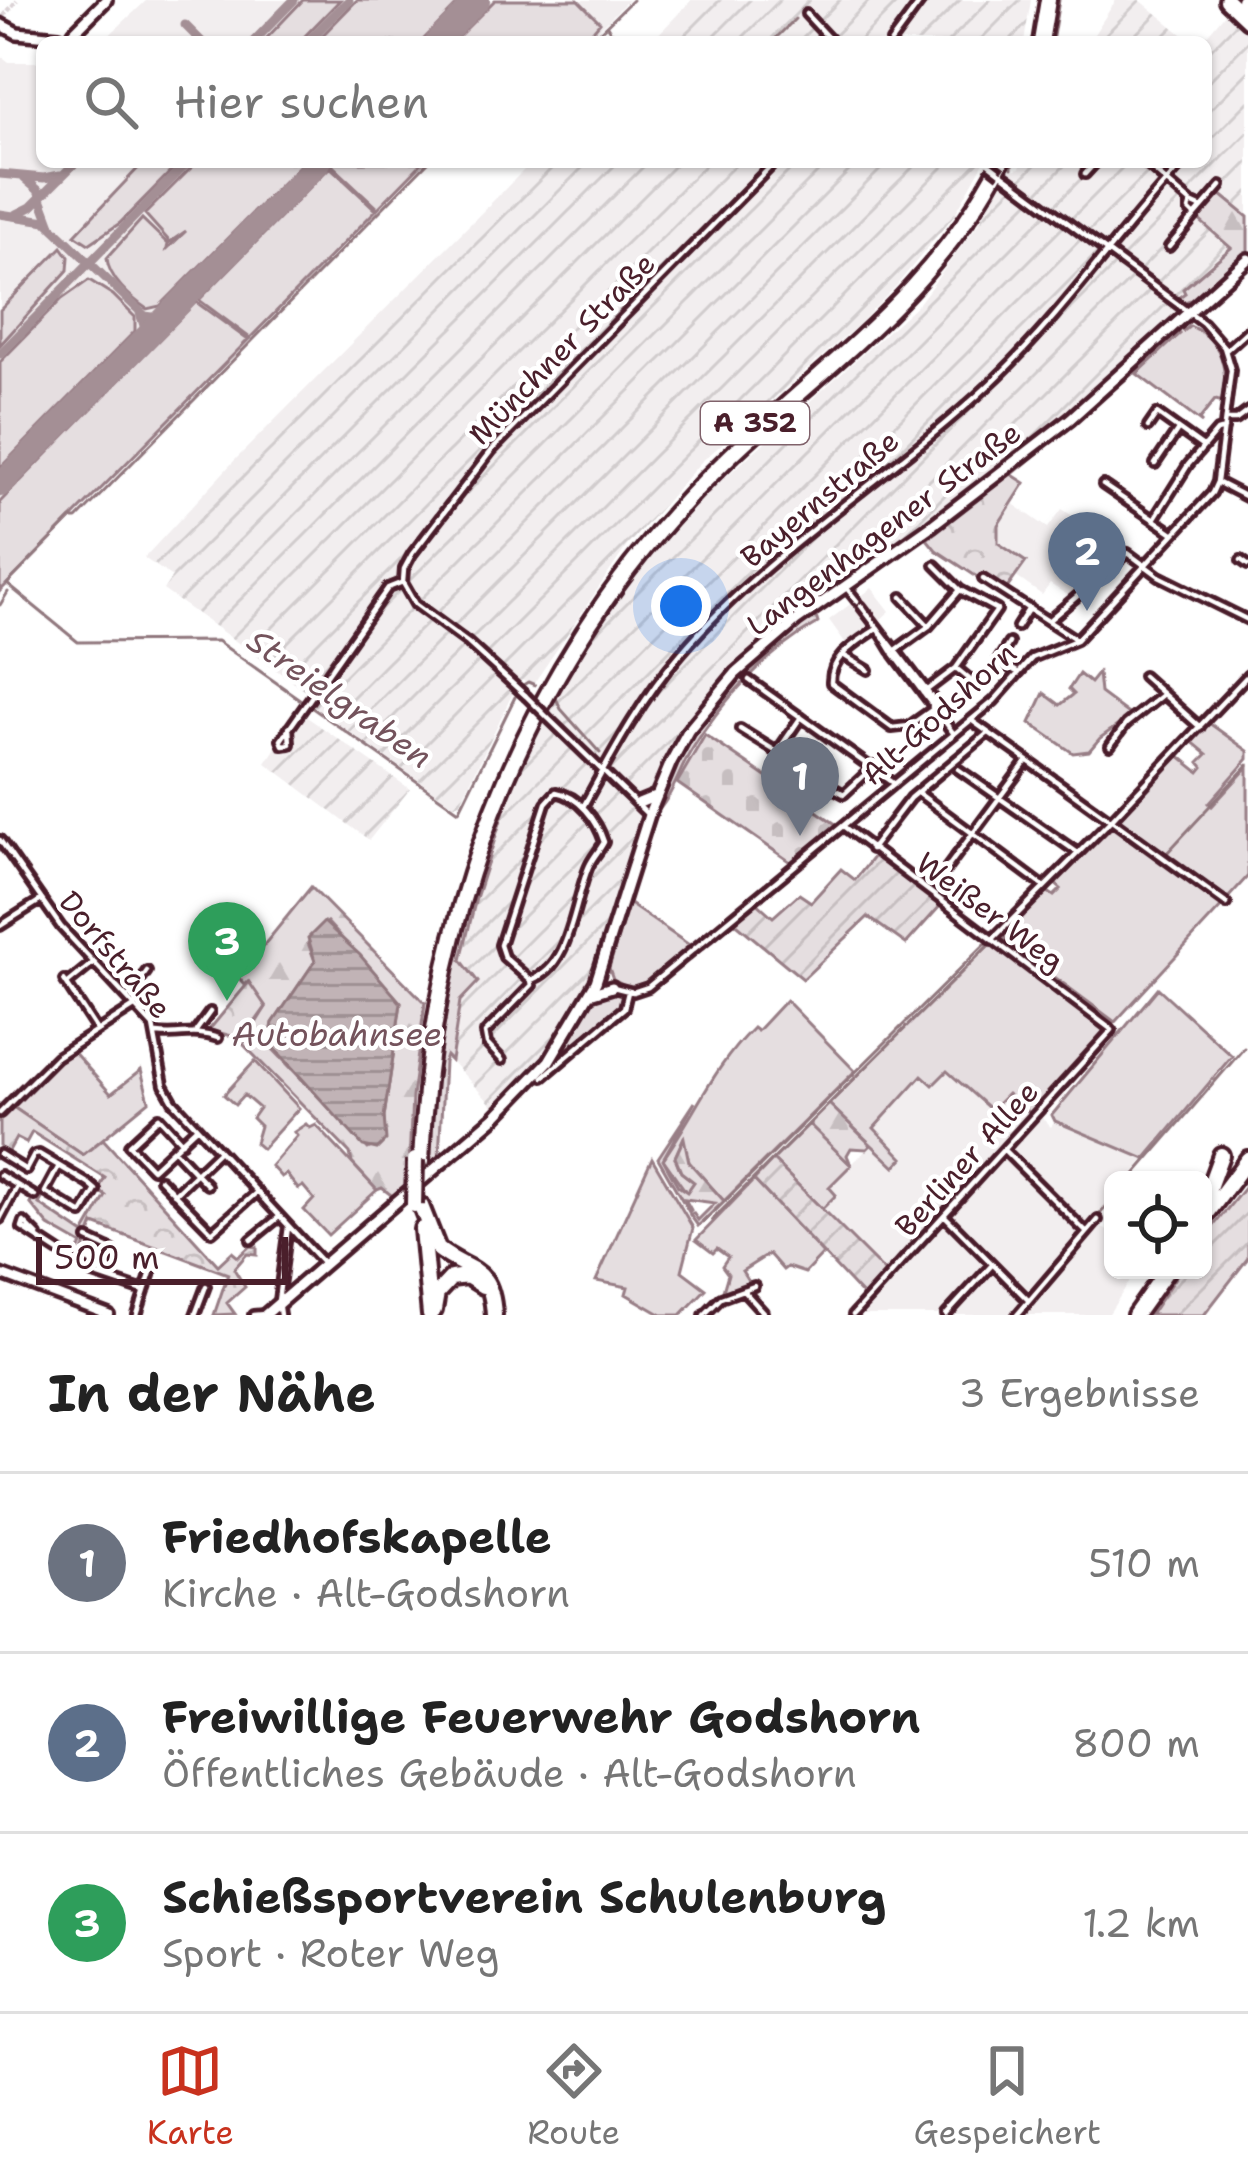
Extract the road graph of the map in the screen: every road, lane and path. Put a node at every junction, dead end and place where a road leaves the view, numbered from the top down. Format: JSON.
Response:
{"nodes":[{"id":1,"x":106,"y":0,"type":"edge"},
{"id":2,"x":922,"y":0,"type":"edge"},
{"id":3,"x":1045,"y":0,"type":"edge"},
{"id":4,"x":1227,"y":0,"type":"edge"},
{"id":5,"x":806,"y":14,"type":"dead end"},
{"id":6,"x":1248,"y":20,"type":"edge"},
{"id":7,"x":1,"y":23,"type":"edge"},
{"id":8,"x":74,"y":32,"type":"dead end"},
{"id":9,"x":36,"y":36,"type":"edge"},
{"id":10,"x":826,"y":36,"type":"edge"},
{"id":11,"x":895,"y":36,"type":"edge"},
{"id":12,"x":1039,"y":36,"type":"edge"},
{"id":13,"x":36,"y":39,"type":"edge"},
{"id":14,"x":769,"y":168,"type":"edge"},
{"id":15,"x":992,"y":168,"type":"edge"},
{"id":16,"x":999,"y":168,"type":"edge"},
{"id":17,"x":1090,"y":168,"type":"edge"},
{"id":18,"x":1151,"y":168,"type":"edge"},
{"id":19,"x":1178,"y":168,"type":"edge"},
{"id":20,"x":1085,"y":174,"type":"dead end"},
{"id":21,"x":1166,"y":181,"type":"junction"},
{"id":22,"x":1219,"y":188,"type":"dead end"},
{"id":23,"x":1191,"y":203,"type":"junction"},
{"id":24,"x":1202,"y":208,"type":"junction"},
{"id":25,"x":1196,"y":216,"type":"junction"},
{"id":26,"x":1169,"y":247,"type":"dead end"},
{"id":27,"x":1108,"y":252,"type":"junction"},
{"id":28,"x":1248,"y":263,"type":"edge"},
{"id":29,"x":1190,"y":314,"type":"junction"},
{"id":30,"x":1248,"y":330,"type":"edge"},
{"id":31,"x":1226,"y":350,"type":"junction"},
{"id":32,"x":1248,"y":410,"type":"edge"},
{"id":33,"x":1224,"y":424,"type":"junction"},
{"id":34,"x":1148,"y":427,"type":"dead end"},
{"id":35,"x":1178,"y":430,"type":"junction"},
{"id":36,"x":1203,"y":447,"type":"junction"},
{"id":37,"x":1155,"y":464,"type":"dead end"},
{"id":38,"x":1217,"y":482,"type":"junction"},
{"id":39,"x":1103,"y":485,"type":"dead end"},
{"id":40,"x":1248,"y":498,"type":"edge"},
{"id":41,"x":1154,"y":519,"type":"junction"},
{"id":42,"x":1174,"y":534,"type":"junction"},
{"id":43,"x":935,"y":565,"type":"dead end"},
{"id":44,"x":1145,"y":565,"type":"junction"},
{"id":45,"x":983,"y":579,"type":"dead end"},
{"id":46,"x":403,"y":583,"type":"junction"},
{"id":47,"x":845,"y":586,"type":"junction"},
{"id":48,"x":960,"y":590,"type":"junction"},
{"id":49,"x":902,"y":597,"type":"dead end"},
{"id":50,"x":1029,"y":608,"type":"junction"},
{"id":51,"x":1248,"y":620,"type":"edge"},
{"id":52,"x":1048,"y":621,"type":"junction"},
{"id":53,"x":928,"y":626,"type":"junction"},
{"id":54,"x":1017,"y":627,"type":"dead end"},
{"id":55,"x":878,"y":628,"type":"junction"},
{"id":56,"x":1076,"y":640,"type":"junction"},
{"id":57,"x":1009,"y":643,"type":"dead end"},
{"id":58,"x":895,"y":651,"type":"junction"},
{"id":59,"x":843,"y":655,"type":"junction"},
{"id":60,"x":956,"y":668,"type":"junction"},
{"id":61,"x":868,"y":670,"type":"dead end"},
{"id":62,"x":1018,"y":673,"type":"junction"},
{"id":63,"x":1248,"y":675,"type":"edge"},
{"id":64,"x":1143,"y":676,"type":"dead end"},
{"id":65,"x":749,"y":680,"type":"dead end"},
{"id":66,"x":974,"y":683,"type":"dead end"},
{"id":67,"x":925,"y":692,"type":"junction"},
{"id":68,"x":1162,"y":694,"type":"junction"},
{"id":69,"x":935,"y":707,"type":"junction"},
{"id":70,"x":801,"y":717,"type":"junction"},
{"id":71,"x":971,"y":720,"type":"junction"},
{"id":72,"x":1200,"y":727,"type":"junction"},
{"id":73,"x":290,"y":728,"type":"dead end"},
{"id":74,"x":740,"y":730,"type":"dead end"},
{"id":75,"x":955,"y":733,"type":"junction"},
{"id":76,"x":988,"y":733,"type":"junction"},
{"id":77,"x":1110,"y":746,"type":"dead end"},
{"id":78,"x":1026,"y":762,"type":"junction"},
{"id":79,"x":874,"y":766,"type":"junction"},
{"id":80,"x":958,"y":769,"type":"dead end"},
{"id":81,"x":603,"y":773,"type":"junction"},
{"id":82,"x":815,"y":778,"type":"dead end"},
{"id":83,"x":894,"y":784,"type":"junction"},
{"id":84,"x":917,"y":792,"type":"junction"},
{"id":85,"x":656,"y":796,"type":"junction"},
{"id":86,"x":1000,"y":797,"type":"junction"},
{"id":87,"x":635,"y":802,"type":"junction"},
{"id":88,"x":583,"y":807,"type":"junction"},
{"id":89,"x":650,"y":812,"type":"junction"},
{"id":90,"x":1111,"y":820,"type":"junction"},
{"id":91,"x":843,"y":826,"type":"junction"},
{"id":92,"x":973,"y":833,"type":"junction"},
{"id":93,"x":0,"y":839,"type":"edge"},
{"id":94,"x":871,"y":849,"type":"junction"},
{"id":95,"x":1078,"y":853,"type":"junction"},
{"id":96,"x":936,"y":883,"type":"dead end"},
{"id":97,"x":1045,"y":886,"type":"junction"},
{"id":98,"x":42,"y":899,"type":"junction"},
{"id":99,"x":1227,"y":904,"type":"dead end"},
{"id":100,"x":0,"y":926,"type":"edge"},
{"id":101,"x":992,"y":940,"type":"junction"},
{"id":102,"x":94,"y":962,"type":"junction"},
{"id":103,"x":147,"y":970,"type":"dead end"},
{"id":104,"x":597,"y":979,"type":"junction"},
{"id":105,"x":531,"y":980,"type":"junction"},
{"id":106,"x":610,"y":987,"type":"junction"},
{"id":107,"x":628,"y":992,"type":"junction"},
{"id":108,"x":589,"y":996,"type":"junction"},
{"id":109,"x":129,"y":998,"type":"junction"},
{"id":110,"x":136,"y":1006,"type":"junction"},
{"id":111,"x":210,"y":1012,"type":"dead end"},
{"id":112,"x":96,"y":1030,"type":"junction"},
{"id":113,"x":196,"y":1030,"type":"junction"},
{"id":114,"x":1112,"y":1030,"type":"joint"},
{"id":115,"x":157,"y":1034,"type":"junction"},
{"id":116,"x":218,"y":1037,"type":"dead end"},
{"id":117,"x":502,"y":1060,"type":"dead end"},
{"id":118,"x":543,"y":1077,"type":"dead end"},
{"id":119,"x":0,"y":1112,"type":"edge"},
{"id":120,"x":197,"y":1127,"type":"junction"},
{"id":121,"x":182,"y":1142,"type":"junction"},
{"id":122,"x":1248,"y":1145,"type":"edge"},
{"id":123,"x":173,"y":1150,"type":"junction"},
{"id":124,"x":1004,"y":1150,"type":"junction"},
{"id":125,"x":219,"y":1151,"type":"junction"},
{"id":126,"x":0,"y":1154,"type":"edge"},
{"id":127,"x":1221,"y":1155,"type":"dead end"},
{"id":128,"x":1248,"y":1159,"type":"edge"},
{"id":129,"x":59,"y":1166,"type":"junction"},
{"id":130,"x":195,"y":1173,"type":"junction"},
{"id":131,"x":1,"y":1177,"type":"edge"},
{"id":132,"x":160,"y":1179,"type":"dead end"},
{"id":133,"x":1212,"y":1180,"type":"edge"},
{"id":134,"x":207,"y":1185,"type":"dead end"},
{"id":135,"x":18,"y":1186,"type":"junction"},
{"id":136,"x":256,"y":1192,"type":"junction"},
{"id":137,"x":1212,"y":1192,"type":"edge"},
{"id":138,"x":174,"y":1194,"type":"junction"},
{"id":139,"x":35,"y":1196,"type":"dead end"},
{"id":140,"x":419,"y":1204,"type":"junction"},
{"id":141,"x":1212,"y":1207,"type":"edge"},
{"id":142,"x":944,"y":1215,"type":"junction"},
{"id":143,"x":279,"y":1217,"type":"junction"},
{"id":144,"x":0,"y":1219,"type":"edge"},
{"id":145,"x":1098,"y":1220,"type":"dead end"},
{"id":146,"x":288,"y":1227,"type":"junction"},
{"id":147,"x":1087,"y":1233,"type":"junction"},
{"id":148,"x":38,"y":1236,"type":"dead end"},
{"id":149,"x":88,"y":1239,"type":"dead end"},
{"id":150,"x":251,"y":1240,"type":"dead end"},
{"id":151,"x":323,"y":1263,"type":"junction"},
{"id":152,"x":992,"y":1264,"type":"junction"},
{"id":153,"x":153,"y":1266,"type":"dead end"},
{"id":154,"x":0,"y":1274,"type":"edge"},
{"id":155,"x":104,"y":1276,"type":"junction"},
{"id":156,"x":1150,"y":1279,"type":"edge"},
{"id":157,"x":1161,"y":1279,"type":"edge"},
{"id":158,"x":206,"y":1286,"type":"dead end"},
{"id":159,"x":754,"y":1286,"type":"dead end"},
{"id":160,"x":743,"y":1290,"type":"junction"},
{"id":161,"x":144,"y":1291,"type":"junction"},
{"id":162,"x":278,"y":1301,"type":"junction"},
{"id":163,"x":1029,"y":1301,"type":"junction"},
{"id":164,"x":80,"y":1310,"type":"edge"},
{"id":165,"x":265,"y":1314,"type":"edge"},
{"id":166,"x":110,"y":1315,"type":"edge"},
{"id":167,"x":137,"y":1315,"type":"edge"},
{"id":168,"x":195,"y":1315,"type":"edge"},
{"id":169,"x":253,"y":1315,"type":"edge"},
{"id":170,"x":280,"y":1315,"type":"edge"},
{"id":171,"x":429,"y":1315,"type":"edge"},
{"id":172,"x":492,"y":1315,"type":"edge"},
{"id":173,"x":704,"y":1315,"type":"edge"},
{"id":174,"x":760,"y":1315,"type":"edge"},
{"id":175,"x":853,"y":1315,"type":"edge"},
{"id":176,"x":946,"y":1315,"type":"edge"},
{"id":177,"x":1017,"y":1315,"type":"edge"},
{"id":178,"x":1125,"y":1315,"type":"edge"},
{"id":179,"x":1135,"y":1315,"type":"edge"}],
"edges":[{"from":1,"to":8,"type":"main road"},
{"from":2,"to":11,"type":"street"},
{"from":3,"to":12,"type":"highway"},
{"from":4,"to":6,"type":"highway"},
{"from":5,"to":10,"type":"street"},
{"from":7,"to":9,"type":"main road"},
{"from":7,"to":13,"type":"main road"},
{"from":14,"to":46,"type":"street","name":"Münchner Straße"},
{"from":15,"to":140,"type":"highway","number":"A 352","bridge":true},
{"from":16,"to":27,"type":"street"},
{"from":17,"to":20,"type":"street"},
{"from":18,"to":21,"type":"street"},
{"from":19,"to":21,"type":"street","name":"Bayernstraße"},
{"from":21,"to":23,"type":"street"},
{"from":21,"to":27,"type":"street","name":"Bayernstraße"},
{"from":22,"to":24,"type":"street"},
{"from":23,"to":24,"type":"street"},
{"from":23,"to":25,"type":"street"},
{"from":24,"to":25,"type":"street"},
{"from":25,"to":26,"type":"street"},
{"from":27,"to":29,"type":"street"},
{"from":27,"to":81,"type":"street","name":"Bayernstraße"},
{"from":28,"to":29,"type":"main road","name":"Langenhagener Straße"},
{"from":29,"to":31,"type":"street"},
{"from":29,"to":47,"type":"main road","name":"Langenhagener Straße"},
{"from":30,"to":31,"type":"street"},
{"from":31,"to":33,"type":"street"},
{"from":32,"to":33,"type":"street"},
{"from":33,"to":36,"type":"street"},
{"from":33,"to":38,"type":"street"},
{"from":34,"to":35,"type":"street"},
{"from":35,"to":36,"type":"street"},
{"from":35,"to":37,"type":"street"},
{"from":36,"to":41,"type":"street"},
{"from":38,"to":40,"type":"street"},
{"from":38,"to":42,"type":"street","name":"Alt-Godshorn"},
{"from":39,"to":41,"type":"street"},
{"from":41,"to":42,"type":"street"},
{"from":42,"to":44,"type":"street","name":"Alt-Godshorn"},
{"from":43,"to":48,"type":"street"},
{"from":44,"to":51,"type":"street"},
{"from":44,"to":52,"type":"street"},
{"from":44,"to":56,"type":"street","name":"Alt-Godshorn"},
{"from":45,"to":50,"type":"street"},
{"from":46,"to":73,"type":"street","name":"Münchner Straße"},
{"from":46,"to":81,"type":"street","bridge":true},
{"from":47,"to":55,"type":"street"},
{"from":47,"to":85,"type":"main road","name":"Langenhagener Straße"},
{"from":48,"to":53,"type":"street"},
{"from":48,"to":60,"type":"street"},
{"from":49,"to":53,"type":"street"},
{"from":50,"to":52,"type":"street"},
{"from":50,"to":54,"type":"street"},
{"from":52,"to":56,"type":"street"},
{"from":53,"to":58,"type":"street"},
{"from":55,"to":58,"type":"street"},
{"from":55,"to":59,"type":"street"},
{"from":56,"to":62,"type":"street","name":"Alt-Godshorn"},
{"from":57,"to":62,"type":"street"},
{"from":58,"to":67,"type":"street"},
{"from":59,"to":61,"type":"street"},
{"from":59,"to":69,"type":"street"},
{"from":60,"to":66,"type":"street"},
{"from":60,"to":67,"type":"street"},
{"from":62,"to":71,"type":"street","name":"Alt-Godshorn"},
{"from":63,"to":72,"type":"street"},
{"from":64,"to":68,"type":"street"},
{"from":65,"to":70,"type":"street"},
{"from":67,"to":69,"type":"street"},
{"from":68,"to":72,"type":"street"},
{"from":68,"to":77,"type":"street"},
{"from":69,"to":75,"type":"street"},
{"from":70,"to":74,"type":"street"},
{"from":70,"to":79,"type":"street"},
{"from":71,"to":75,"type":"street","name":"Alt-Godshorn"},
{"from":71,"to":76,"type":"street"},
{"from":72,"to":90,"type":"street"},
{"from":75,"to":83,"type":"street","name":"Alt-Godshorn"},
{"from":76,"to":78,"type":"street"},
{"from":76,"to":84,"type":"street"},
{"from":78,"to":86,"type":"street"},
{"from":78,"to":90,"type":"street"},
{"from":79,"to":82,"type":"street"},
{"from":79,"to":83,"type":"street"},
{"from":80,"to":86,"type":"street"},
{"from":81,"to":87,"type":"street"},
{"from":81,"to":88,"type":"street","name":"Bayernstraße"},
{"from":83,"to":91,"type":"street","name":"Alt-Godshorn"},
{"from":84,"to":92,"type":"street"},
{"from":84,"to":94,"type":"street"},
{"from":85,"to":87,"type":"main road"},
{"from":85,"to":89,"type":"main road","name":"Langenhagener Straße"},
{"from":86,"to":92,"type":"street"},
{"from":86,"to":95,"type":"street"},
{"from":87,"to":89,"type":"street"},
{"from":88,"to":105,"type":"street"},
{"from":88,"to":105,"type":"street"},
{"from":89,"to":104,"type":"main road","name":"Langenhagener Straße"},
{"from":90,"to":95,"type":"street"},
{"from":90,"to":99,"type":"street"},
{"from":91,"to":94,"type":"street","name":"Weißer Weg"},
{"from":91,"to":107,"type":"street","name":"Alt-Godshorn"},
{"from":92,"to":96,"type":"street"},
{"from":92,"to":97,"type":"street"},
{"from":93,"to":98,"type":"street","name":"Dorfstraße"},
{"from":94,"to":101,"type":"street","name":"Weißer Weg"},
{"from":95,"to":97,"type":"street"},
{"from":97,"to":101,"type":"street"},
{"from":98,"to":100,"type":"street"},
{"from":98,"to":102,"type":"street","name":"Dorfstraße"},
{"from":101,"to":114,"type":"street","name":"Weißer Weg"},
{"from":102,"to":109,"type":"street","name":"Dorfstraße"},
{"from":102,"to":112,"type":"street"},
{"from":103,"to":109,"type":"street"},
{"from":104,"to":106,"type":"main road"},
{"from":104,"to":108,"type":"main road","name":"Langenhagener Straße"},
{"from":105,"to":117,"type":"street"},
{"from":106,"to":107,"type":"street"},
{"from":106,"to":108,"type":"main road"},
{"from":107,"to":118,"type":"street","name":"Alt-Godshorn"},
{"from":108,"to":151,"type":"main road","name":"Langenhagener Straße"},
{"from":109,"to":110,"type":"street","name":"Dorfstraße"},
{"from":110,"to":112,"type":"street"},
{"from":110,"to":115,"type":"street","name":"Dorfstraße"},
{"from":111,"to":113,"type":"street"},
{"from":112,"to":119,"type":"street"},
{"from":113,"to":115,"type":"street"},
{"from":113,"to":116,"type":"street"},
{"from":114,"to":124,"type":"street","name":"Berliner Allee"},
{"from":115,"to":120,"type":"street","name":"Dorfstraße"},
{"from":120,"to":121,"type":"street"},
{"from":120,"to":125,"type":"street","name":"Dorfstraße"},
{"from":121,"to":123,"type":"street"},
{"from":121,"to":123,"type":"street"},
{"from":122,"to":137,"type":"highway"},
{"from":123,"to":130,"type":"street"},
{"from":124,"to":142,"type":"street","name":"Berliner Allee"},
{"from":124,"to":147,"type":"street"},
{"from":125,"to":130,"type":"street"},
{"from":125,"to":136,"type":"street","name":"Dorfstraße"},
{"from":126,"to":129,"type":"street"},
{"from":127,"to":133,"type":"highway"},
{"from":128,"to":141,"type":"highway"},
{"from":129,"to":129,"type":"street"},
{"from":130,"to":134,"type":"street"},
{"from":130,"to":138,"type":"street"},
{"from":131,"to":135,"type":"street"},
{"from":132,"to":138,"type":"street"},
{"from":135,"to":139,"type":"street"},
{"from":135,"to":144,"type":"street"},
{"from":136,"to":138,"type":"street"},
{"from":136,"to":143,"type":"street","name":"Dorfstraße"},
{"from":140,"to":171,"type":"highway","number":"A 352"},
{"from":140,"to":172,"type":"highway"},
{"from":142,"to":152,"type":"street"},
{"from":142,"to":175,"type":"street","name":"Berliner Allee"},
{"from":143,"to":146,"type":"street","name":"Dorfstraße"},
{"from":143,"to":150,"type":"street"},
{"from":145,"to":147,"type":"street"},
{"from":146,"to":151,"type":"street","name":"Dorfstraße"},
{"from":146,"to":162,"type":"street"},
{"from":147,"to":163,"type":"street"},
{"from":148,"to":155,"type":"street"},
{"from":149,"to":155,"type":"street"},
{"from":151,"to":162,"type":"main road","name":"Langenhagener Straße"},
{"from":152,"to":163,"type":"street"},
{"from":152,"to":176,"type":"street"},
{"from":153,"to":161,"type":"street"},
{"from":154,"to":164,"type":"street"},
{"from":155,"to":161,"type":"street"},
{"from":156,"to":178,"type":"highway"},
{"from":157,"to":179,"type":"highway"},
{"from":158,"to":168,"type":"street"},
{"from":159,"to":160,"type":"street"},
{"from":160,"to":173,"type":"street"},
{"from":160,"to":174,"type":"street"},
{"from":161,"to":167,"type":"street"},
{"from":162,"to":165,"type":"main road","name":"Langenhagener Straße"},
{"from":162,"to":170,"type":"street"},
{"from":163,"to":177,"type":"street"},
{"from":164,"to":166,"type":"street"},
{"from":165,"to":169,"type":"street"},
{"from":171,"to":172,"type":"highway"}]}
